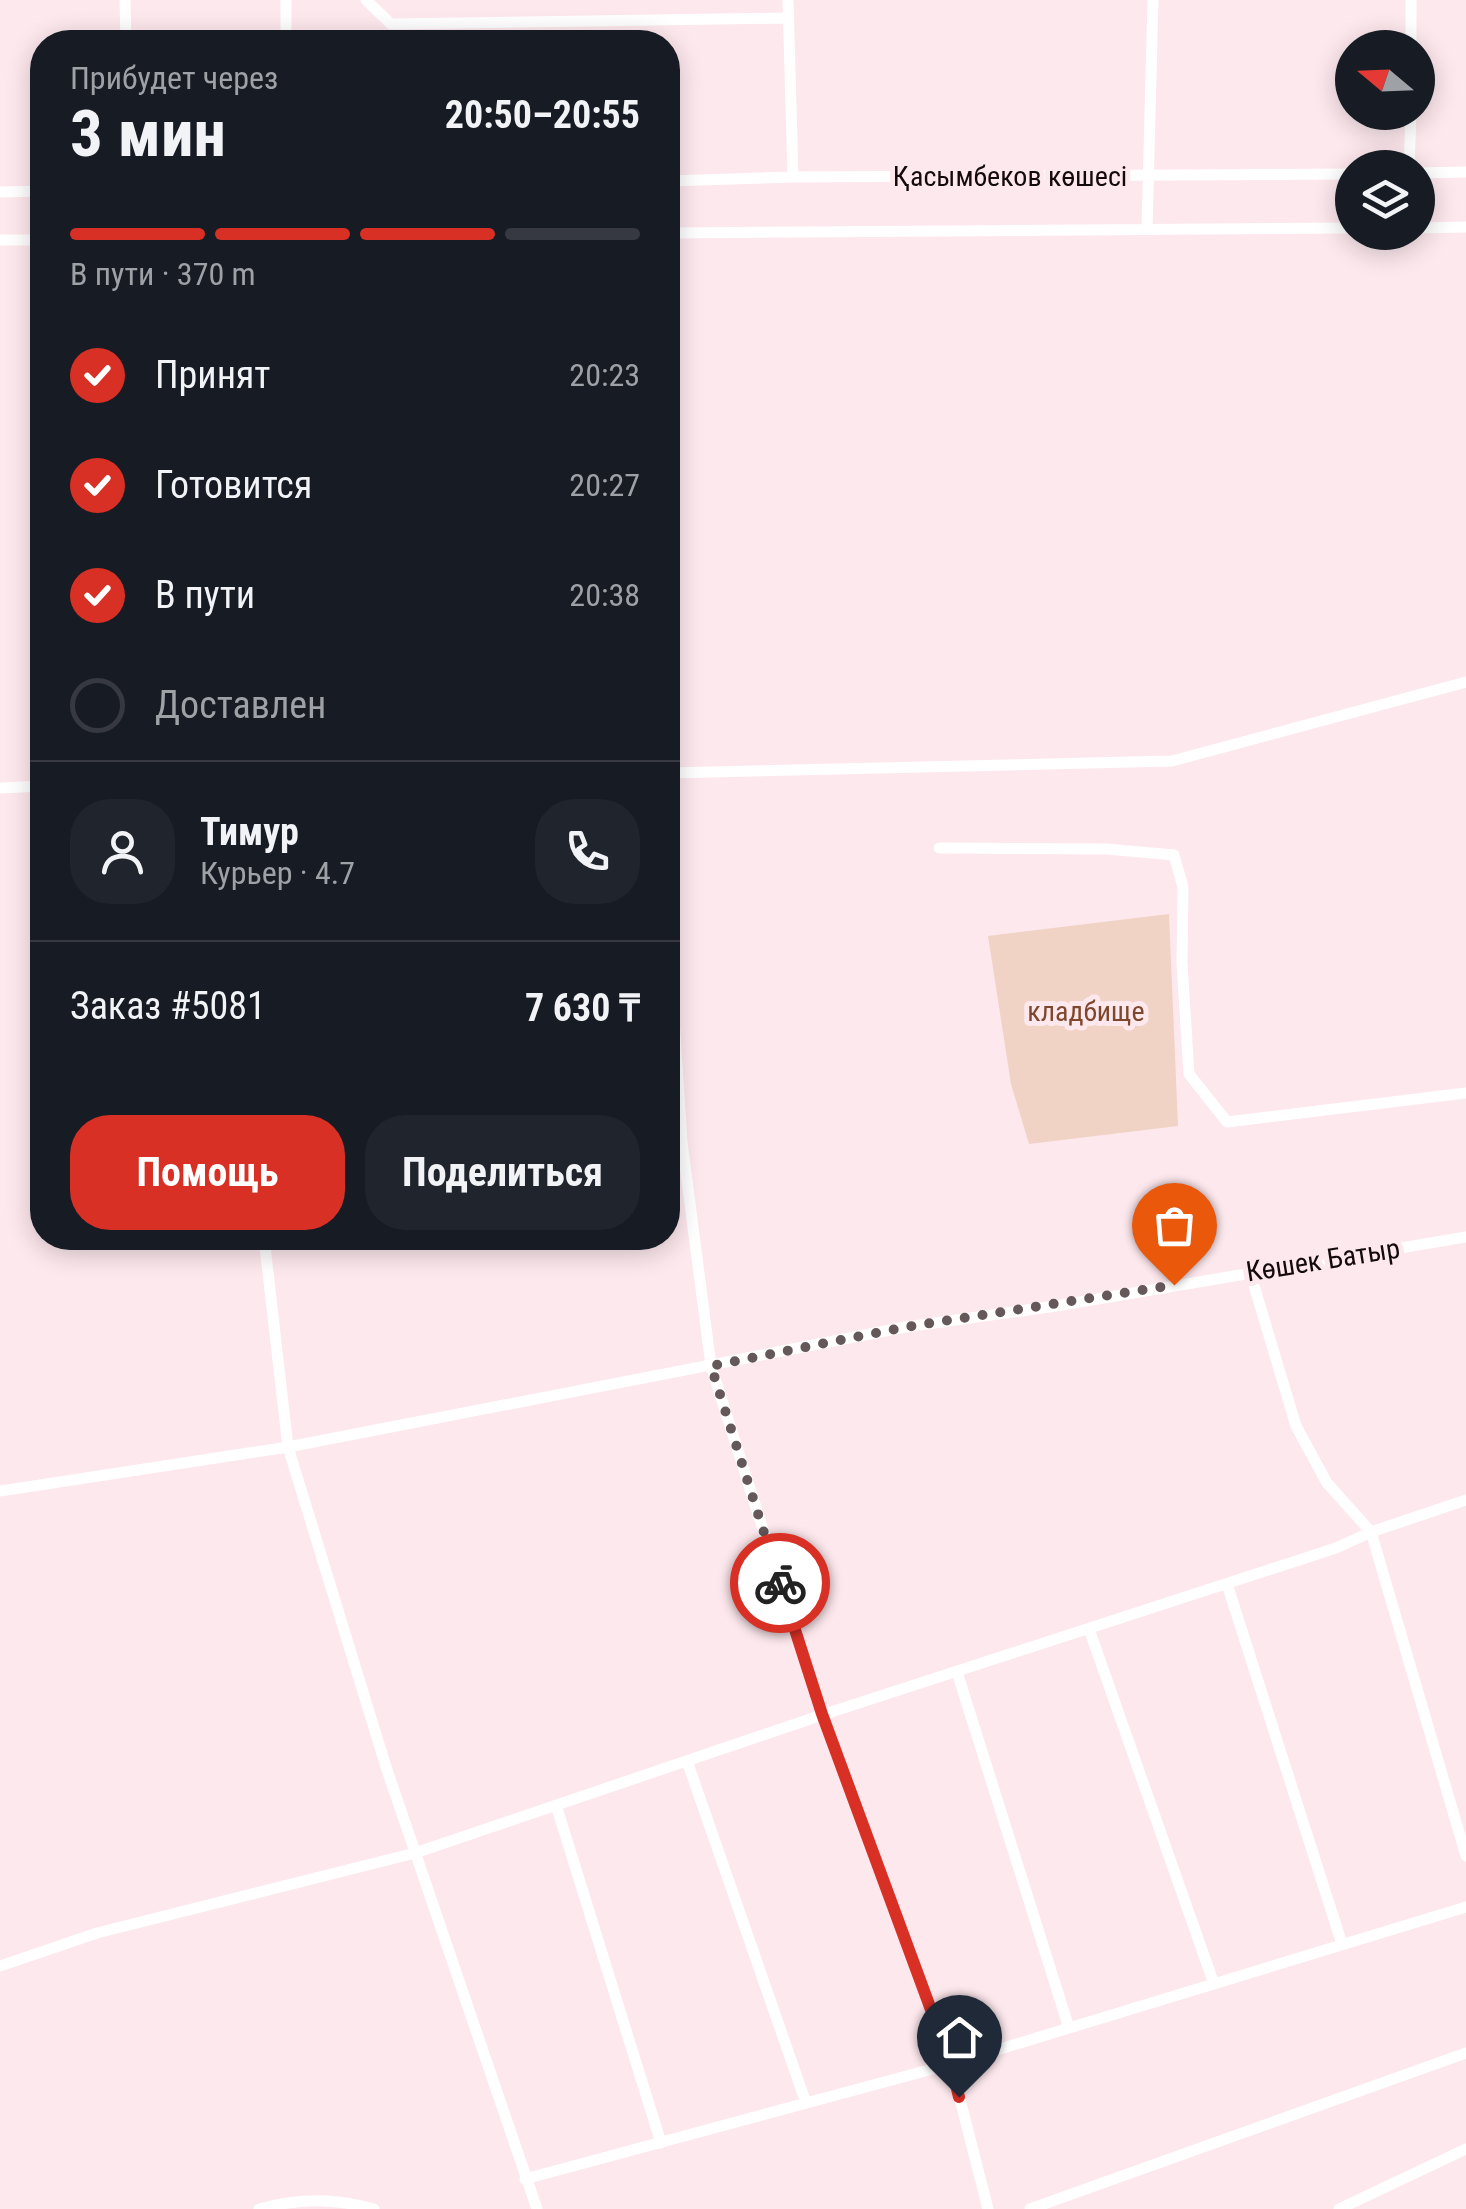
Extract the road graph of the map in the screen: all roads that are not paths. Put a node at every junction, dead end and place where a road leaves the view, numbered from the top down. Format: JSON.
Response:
{"nodes":[{"id":1,"x":126,"y":0,"type":"edge"},
{"id":2,"x":286,"y":0,"type":"edge"},
{"id":3,"x":366,"y":0,"type":"edge"},
{"id":4,"x":788,"y":0,"type":"edge"},
{"id":5,"x":1153,"y":0,"type":"edge"},
{"id":6,"x":1411,"y":0,"type":"edge"},
{"id":7,"x":788,"y":18,"type":"junction"},
{"id":8,"x":126,"y":30,"type":"edge"},
{"id":9,"x":286,"y":30,"type":"edge"},
{"id":10,"x":1411,"y":30,"type":"edge"},
{"id":11,"x":1466,"y":172,"type":"edge"},
{"id":12,"x":1435,"y":173,"type":"edge"},
{"id":13,"x":1335,"y":174,"type":"edge"},
{"id":14,"x":1149,"y":175,"type":"junction"},
{"id":15,"x":793,"y":177,"type":"junction"},
{"id":16,"x":680,"y":181,"type":"edge"},
{"id":17,"x":30,"y":191,"type":"edge"},
{"id":18,"x":0,"y":192,"type":"edge"},
{"id":19,"x":1466,"y":227,"type":"edge"},
{"id":20,"x":1335,"y":228,"type":"edge"},
{"id":21,"x":1435,"y":228,"type":"edge"},
{"id":22,"x":1147,"y":229,"type":"junction"},
{"id":23,"x":680,"y":233,"type":"edge"},
{"id":24,"x":0,"y":240,"type":"edge"},
{"id":25,"x":30,"y":240,"type":"edge"},
{"id":26,"x":1466,"y":682,"type":"edge"},
{"id":27,"x":680,"y":774,"type":"edge"},
{"id":28,"x":30,"y":787,"type":"edge"},
{"id":29,"x":0,"y":788,"type":"edge"},
{"id":30,"x":939,"y":848,"type":"dead end"},
{"id":31,"x":1466,"y":1094,"type":"edge"},
{"id":32,"x":680,"y":1102,"type":"edge"},
{"id":33,"x":1466,"y":1237,"type":"edge"},
{"id":34,"x":265,"y":1250,"type":"edge"},
{"id":35,"x":1250,"y":1272,"type":"junction"},
{"id":36,"x":711,"y":1366,"type":"junction"},
{"id":37,"x":288,"y":1447,"type":"junction"},
{"id":38,"x":0,"y":1491,"type":"edge"},
{"id":39,"x":1466,"y":1500,"type":"edge"},
{"id":40,"x":1371,"y":1532,"type":"junction"},
{"id":41,"x":1227,"y":1584,"type":"junction"},
{"id":42,"x":1089,"y":1629,"type":"junction"},
{"id":43,"x":957,"y":1672,"type":"junction"},
{"id":44,"x":822,"y":1714,"type":"junction"},
{"id":45,"x":688,"y":1761,"type":"junction"},
{"id":46,"x":556,"y":1805,"type":"junction"},
{"id":47,"x":415,"y":1853,"type":"junction"},
{"id":48,"x":1466,"y":1856,"type":"edge"},
{"id":49,"x":1466,"y":1906,"type":"edge"},
{"id":50,"x":1342,"y":1944,"type":"junction"},
{"id":51,"x":0,"y":1966,"type":"edge"},
{"id":52,"x":1214,"y":1984,"type":"junction"},
{"id":53,"x":1069,"y":2028,"type":"junction"},
{"id":54,"x":1466,"y":2053,"type":"edge"},
{"id":55,"x":951,"y":2064,"type":"junction"},
{"id":56,"x":806,"y":2104,"type":"junction"},
{"id":57,"x":661,"y":2143,"type":"junction"},
{"id":58,"x":1466,"y":2148,"type":"edge"},
{"id":59,"x":526,"y":2179,"type":"junction"},
{"id":60,"x":259,"y":2209,"type":"edge"},
{"id":61,"x":374,"y":2209,"type":"edge"},
{"id":62,"x":537,"y":2209,"type":"edge"},
{"id":63,"x":988,"y":2209,"type":"edge"},
{"id":64,"x":1030,"y":2209,"type":"edge"},
{"id":65,"x":1339,"y":2209,"type":"edge"}],
"edges":[{"from":1,"to":8,"type":"street"},
{"from":2,"to":9,"type":"street"},
{"from":3,"to":7,"type":"street"},
{"from":4,"to":7,"type":"street"},
{"from":5,"to":14,"type":"street"},
{"from":6,"to":10,"type":"street"},
{"from":7,"to":15,"type":"street"},
{"from":11,"to":12,"type":"street"},
{"from":13,"to":14,"type":"street","name":"Қасымбеков көшесі"},
{"from":14,"to":15,"type":"street","name":"Қасымбеков көшесі"},
{"from":14,"to":22,"type":"street"},
{"from":15,"to":16,"type":"street","name":"Қасымбеков көшесі"},
{"from":17,"to":18,"type":"street"},
{"from":19,"to":21,"type":"street"},
{"from":20,"to":22,"type":"street"},
{"from":22,"to":23,"type":"street"},
{"from":24,"to":25,"type":"street"},
{"from":26,"to":27,"type":"street"},
{"from":28,"to":29,"type":"street"},
{"from":30,"to":31,"type":"street"},
{"from":32,"to":36,"type":"street"},
{"from":33,"to":35,"type":"street","name":"Көшек Батыр"},
{"from":34,"to":37,"type":"street"},
{"from":35,"to":36,"type":"street","name":"Көшек Батыр"},
{"from":35,"to":40,"type":"street"},
{"from":36,"to":37,"type":"street","name":"Көшек Батыр"},
{"from":36,"to":44,"type":"street"},
{"from":37,"to":38,"type":"street","name":"Көшек Батыр"},
{"from":37,"to":47,"type":"street"},
{"from":39,"to":40,"type":"street"},
{"from":40,"to":41,"type":"street"},
{"from":40,"to":48,"type":"street"},
{"from":41,"to":42,"type":"street"},
{"from":41,"to":50,"type":"street"},
{"from":42,"to":43,"type":"street"},
{"from":42,"to":52,"type":"street"},
{"from":43,"to":44,"type":"street"},
{"from":43,"to":53,"type":"street"},
{"from":44,"to":45,"type":"street"},
{"from":44,"to":55,"type":"street"},
{"from":45,"to":46,"type":"street"},
{"from":45,"to":56,"type":"street"},
{"from":46,"to":47,"type":"street"},
{"from":46,"to":57,"type":"street"},
{"from":47,"to":51,"type":"street"},
{"from":47,"to":59,"type":"street"},
{"from":49,"to":50,"type":"street"},
{"from":50,"to":52,"type":"street"},
{"from":52,"to":53,"type":"street"},
{"from":53,"to":55,"type":"street"},
{"from":54,"to":64,"type":"street"},
{"from":55,"to":56,"type":"street"},
{"from":55,"to":63,"type":"street"},
{"from":56,"to":57,"type":"street"},
{"from":57,"to":59,"type":"street"},
{"from":58,"to":65,"type":"street"},
{"from":59,"to":62,"type":"street"},
{"from":60,"to":61,"type":"street"}]}
